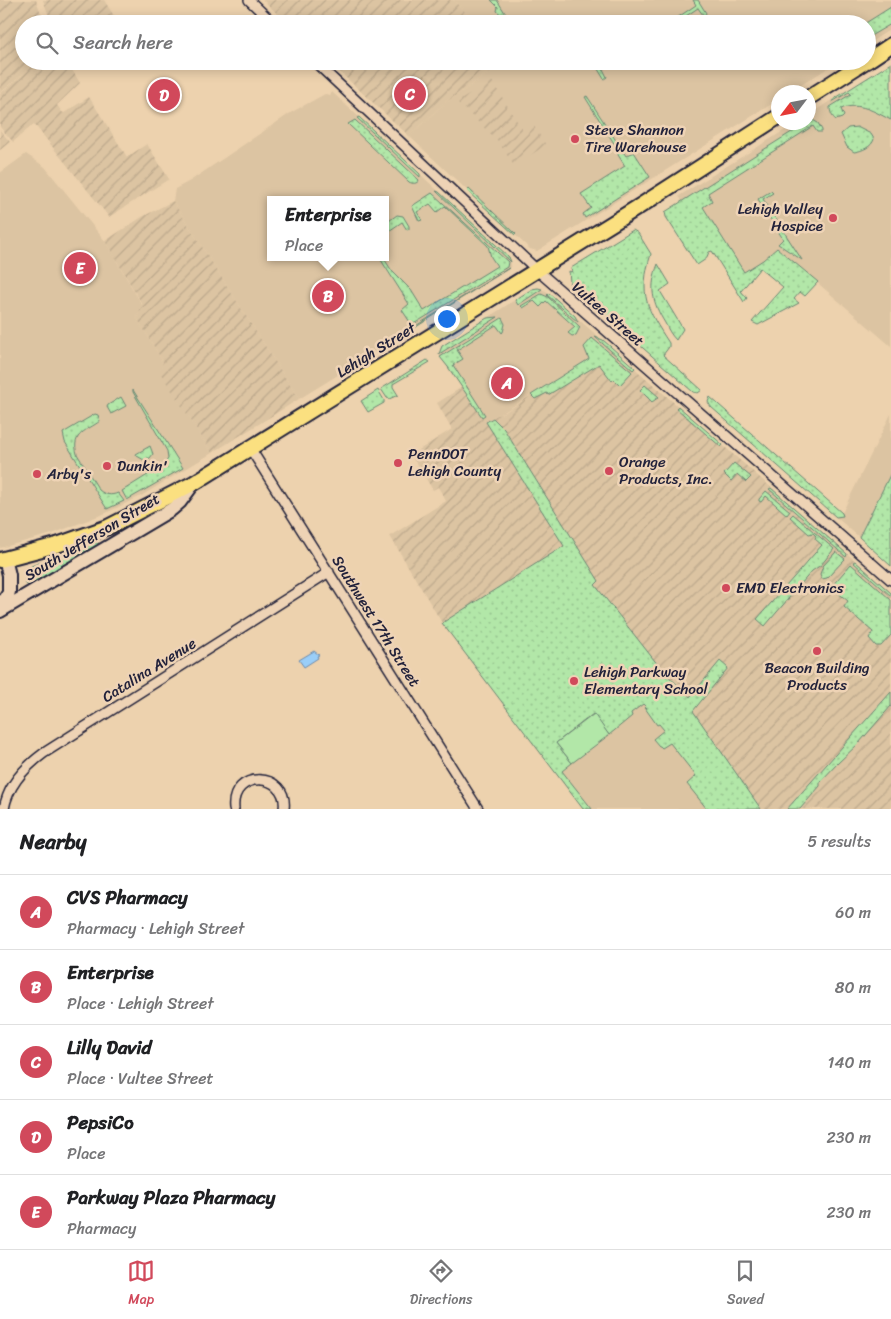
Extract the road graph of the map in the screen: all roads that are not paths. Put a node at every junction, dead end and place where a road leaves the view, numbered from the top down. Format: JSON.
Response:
{"nodes":[{"id":1,"x":249,"y":0,"type":"edge"},
{"id":2,"x":265,"y":15,"type":"edge"},
{"id":3,"x":891,"y":46,"type":"edge"},
{"id":4,"x":876,"y":55,"type":"edge"},
{"id":5,"x":324,"y":70,"type":"edge"},
{"id":6,"x":853,"y":70,"type":"edge"},
{"id":7,"x":816,"y":93,"type":"edge"},
{"id":8,"x":771,"y":122,"type":"edge"},
{"id":9,"x":537,"y":270,"type":"junction"},
{"id":10,"x":250,"y":448,"type":"junction"},
{"id":11,"x":194,"y":483,"type":"junction"},
{"id":12,"x":3,"y":560,"type":"edge"},
{"id":13,"x":329,"y":572,"type":"junction"},
{"id":14,"x":891,"y":580,"type":"edge"},
{"id":15,"x":0,"y":606,"type":"edge"},
{"id":16,"x":0,"y":611,"type":"edge"},
{"id":17,"x":4,"y":809,"type":"edge"},
{"id":18,"x":234,"y":809,"type":"edge"},
{"id":19,"x":284,"y":809,"type":"edge"},
{"id":20,"x":478,"y":809,"type":"edge"}],
"edges":[{"from":1,"to":2,"type":"street"},
{"from":3,"to":4,"type":"main road"},
{"from":5,"to":9,"type":"street","name":"Vultee Street"},
{"from":6,"to":7,"type":"main road"},
{"from":8,"to":9,"type":"main road","name":"Lehigh Street"},
{"from":9,"to":10,"type":"main road","name":"Lehigh Street"},
{"from":9,"to":14,"type":"street","name":"Vultee Street"},
{"from":10,"to":11,"type":"main road","name":"Lehigh Street"},
{"from":10,"to":13,"type":"street","name":"Southwest 17th Street"},
{"from":11,"to":12,"type":"main road","name":"Lehigh Street"},
{"from":11,"to":16,"type":"main road","name":"South Jefferson Street"},
{"from":12,"to":15,"type":"main road","name":"South Jefferson Street"},
{"from":13,"to":17,"type":"street","name":"Catalina Avenue"},
{"from":13,"to":20,"type":"street","name":"Southwest 17th Street"},
{"from":18,"to":19,"type":"street"}]}
